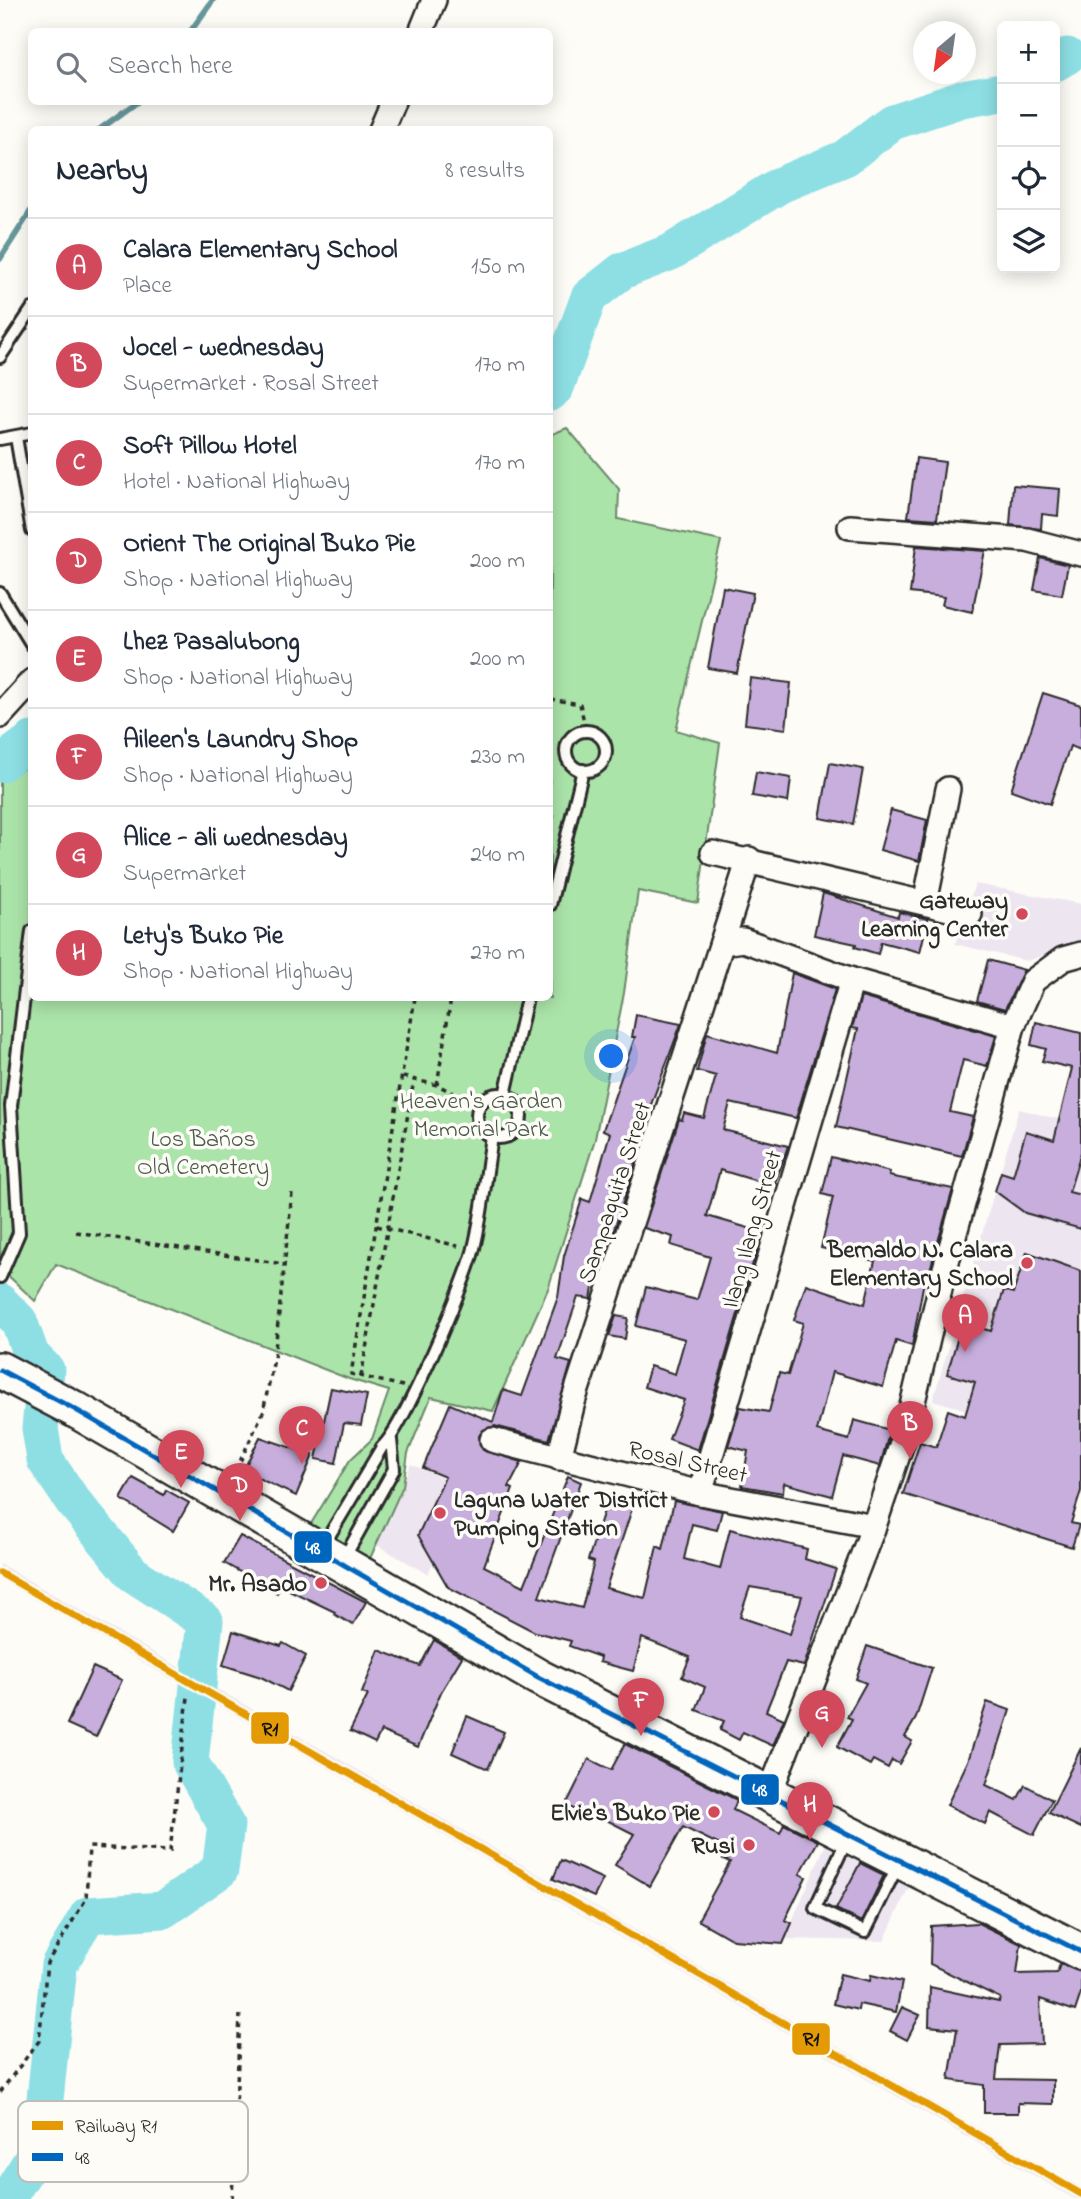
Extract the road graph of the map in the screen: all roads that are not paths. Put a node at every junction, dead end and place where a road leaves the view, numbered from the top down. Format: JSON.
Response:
{"nodes":[{"id":1,"x":434,"y":0,"type":"edge"},
{"id":2,"x":423,"y":28,"type":"edge"},
{"id":3,"x":392,"y":105,"type":"edge"},
{"id":4,"x":383,"y":126,"type":"edge"},
{"id":5,"x":28,"y":315,"type":"edge"},
{"id":6,"x":0,"y":357,"type":"edge"},
{"id":7,"x":28,"y":434,"type":"edge"},
{"id":8,"x":16,"y":437,"type":"junction"},
{"id":9,"x":0,"y":439,"type":"edge"},
{"id":10,"x":28,"y":508,"type":"edge"},
{"id":11,"x":850,"y":527,"type":"dead end"},
{"id":12,"x":1081,"y":554,"type":"edge"},
{"id":13,"x":0,"y":593,"type":"edge"},
{"id":14,"x":28,"y":638,"type":"edge"},
{"id":15,"x":28,"y":685,"type":"edge"},
{"id":16,"x":0,"y":716,"type":"edge"},
{"id":17,"x":583,"y":770,"type":"junction"},
{"id":18,"x":948,"y":789,"type":"dead end"},
{"id":19,"x":713,"y":853,"type":"dead end"},
{"id":20,"x":749,"y":859,"type":"junction"},
{"id":21,"x":553,"y":893,"type":"edge"},
{"id":22,"x":925,"y":903,"type":"junction"},
{"id":23,"x":970,"y":914,"type":"dead end"},
{"id":24,"x":722,"y":943,"type":"junction"},
{"id":25,"x":1081,"y":954,"type":"edge"},
{"id":26,"x":28,"y":965,"type":"edge"},
{"id":27,"x":852,"y":980,"type":"junction"},
{"id":28,"x":526,"y":1001,"type":"edge"},
{"id":29,"x":1013,"y":1026,"type":"junction"},
{"id":30,"x":505,"y":1095,"type":"junction"},
{"id":31,"x":492,"y":1136,"type":"junction"},
{"id":32,"x":0,"y":1277,"type":"edge"},
{"id":33,"x":1,"y":1370,"type":"edge"},
{"id":34,"x":391,"y":1440,"type":"junction"},
{"id":35,"x":492,"y":1440,"type":"dead end"},
{"id":36,"x":559,"y":1458,"type":"junction"},
{"id":37,"x":700,"y":1493,"type":"junction"},
{"id":38,"x":874,"y":1526,"type":"junction"},
{"id":39,"x":330,"y":1557,"type":"junction"},
{"id":40,"x":769,"y":1795,"type":"junction"},
{"id":41,"x":849,"y":1835,"type":"junction"},
{"id":42,"x":900,"y":1860,"type":"junction"},
{"id":43,"x":1081,"y":1952,"type":"edge"}],
"edges":[{"from":1,"to":2,"type":"street"},
{"from":3,"to":4,"type":"street"},
{"from":5,"to":6,"type":"lane"},
{"from":7,"to":8,"type":"lane"},
{"from":8,"to":9,"type":"lane"},
{"from":8,"to":10,"type":"lane"},
{"from":11,"to":12,"type":"street"},
{"from":13,"to":14,"type":"lane"},
{"from":15,"to":16,"type":"street"},
{"from":17,"to":17,"type":"lane"},
{"from":17,"to":21,"type":"lane"},
{"from":18,"to":22,"type":"street"},
{"from":19,"to":20,"type":"street"},
{"from":20,"to":22,"type":"street"},
{"from":20,"to":24,"type":"street","name":"Sampaguita Street"},
{"from":22,"to":23,"type":"street"},
{"from":24,"to":27,"type":"street"},
{"from":24,"to":36,"type":"street","name":"Sampaguita Street"},
{"from":25,"to":29,"type":"street"},
{"from":26,"to":32,"type":"lane"},
{"from":27,"to":29,"type":"street"},
{"from":27,"to":37,"type":"street","name":"Ilang Ilang Street"},
{"from":28,"to":30,"type":"lane"},
{"from":29,"to":38,"type":"street"},
{"from":30,"to":31,"type":"lane"},
{"from":30,"to":31,"type":"lane"},
{"from":31,"to":34,"type":"lane"},
{"from":33,"to":39,"type":"main road"},
{"from":34,"to":39,"type":"lane"},
{"from":34,"to":39,"type":"lane"},
{"from":35,"to":36,"type":"street","name":"Rosal Street"},
{"from":36,"to":37,"type":"street","name":"Rosal Street"},
{"from":37,"to":38,"type":"street","name":"Rosal Street"},
{"from":38,"to":40,"type":"street"},
{"from":39,"to":40,"type":"main road"},
{"from":40,"to":41,"type":"main road"},
{"from":41,"to":42,"type":"main road"},
{"from":41,"to":42,"type":"lane"},
{"from":42,"to":43,"type":"main road"}]}
